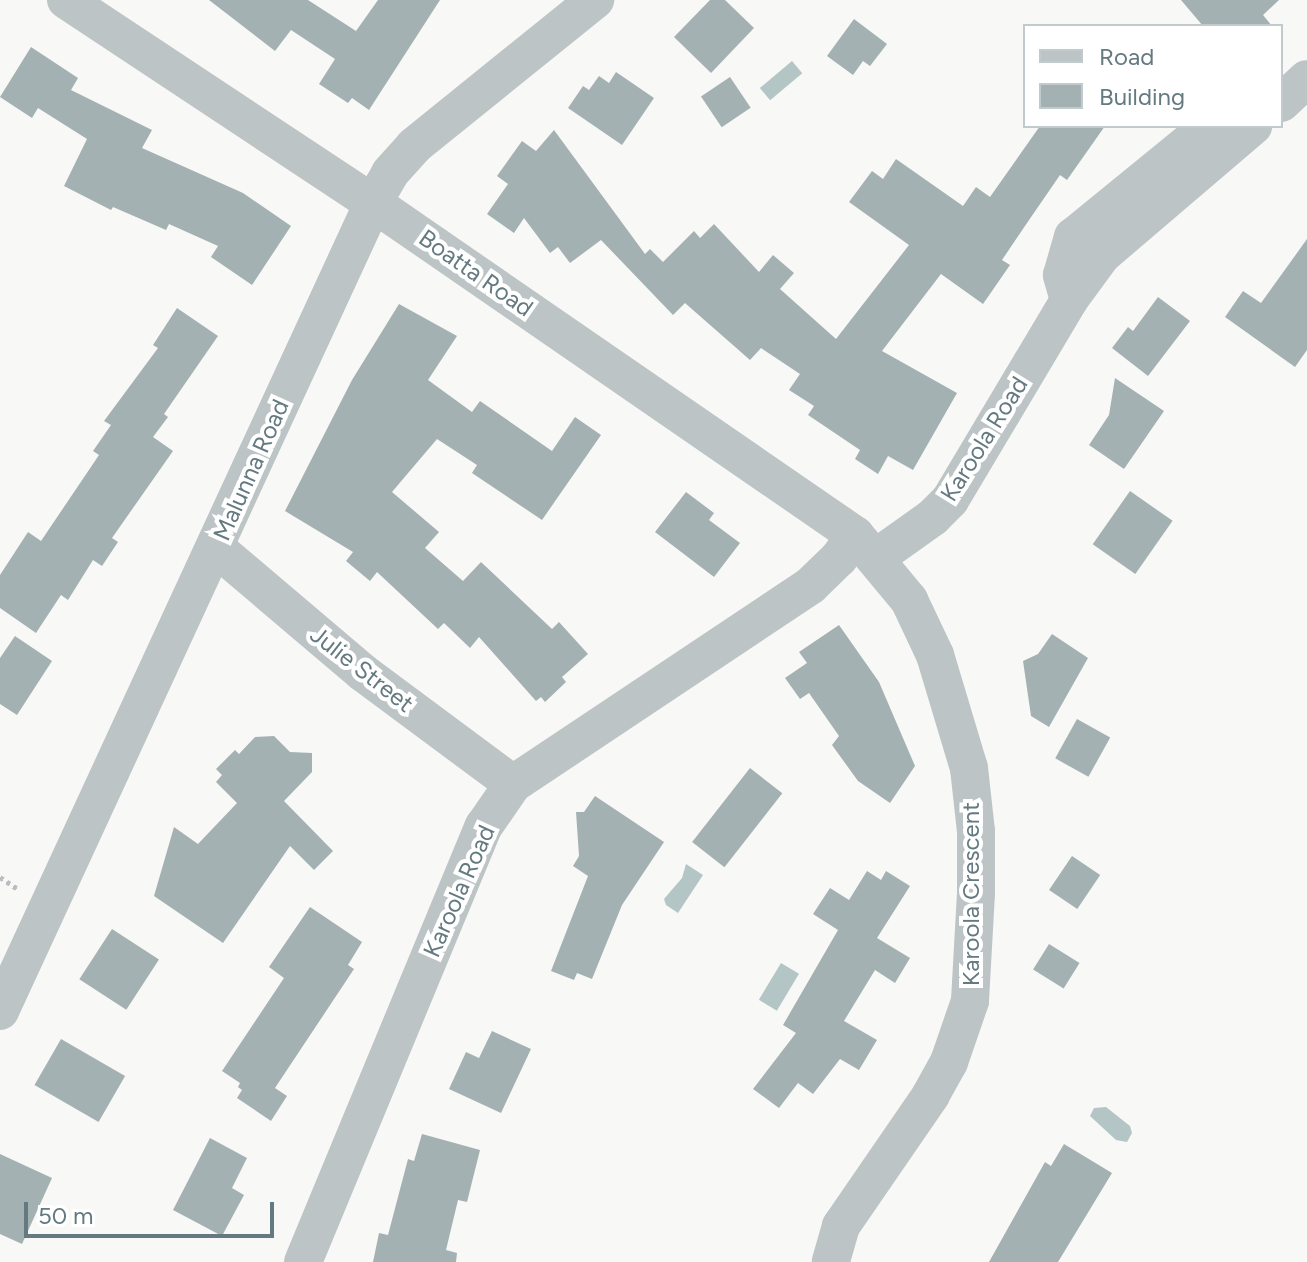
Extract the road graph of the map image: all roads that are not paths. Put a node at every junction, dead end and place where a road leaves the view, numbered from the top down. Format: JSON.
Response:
{"nodes":[{"id":1,"x":66,"y":0,"type":"edge"},
{"id":2,"x":595,"y":0,"type":"edge"},
{"id":3,"x":1307,"y":79,"type":"edge"},
{"id":4,"x":1283,"y":100,"type":"edge"},
{"id":5,"x":1207,"y":128,"type":"edge"},
{"id":6,"x":1251,"y":128,"type":"edge"},
{"id":7,"x":373,"y":203,"type":"junction"},
{"id":8,"x":1069,"y":300,"type":"junction"},
{"id":9,"x":866,"y":546,"type":"junction"},
{"id":10,"x":216,"y":548,"type":"junction"},
{"id":11,"x":513,"y":784,"type":"junction"},
{"id":12,"x":0,"y":1011,"type":"edge"},
{"id":13,"x":303,"y":1262,"type":"edge"},
{"id":14,"x":831,"y":1262,"type":"edge"}],
"edges":[{"from":1,"to":7,"type":"street","name":"Boatta Road"},
{"from":2,"to":7,"type":"street","name":"Malunna Road"},
{"from":3,"to":4,"type":"street"},
{"from":5,"to":8,"type":"street"},
{"from":6,"to":8,"type":"street","name":"Karoola Road"},
{"from":7,"to":9,"type":"street","name":"Boatta Road"},
{"from":7,"to":10,"type":"street","name":"Malunna Road"},
{"from":8,"to":9,"type":"street","name":"Karoola Road"},
{"from":9,"to":11,"type":"street","name":"Karoola Road"},
{"from":9,"to":14,"type":"street","name":"Karoola Crescent"},
{"from":10,"to":11,"type":"street","name":"Julie Street"},
{"from":10,"to":12,"type":"street","name":"Malunna Road"},
{"from":11,"to":13,"type":"street","name":"Karoola Road"}]}
